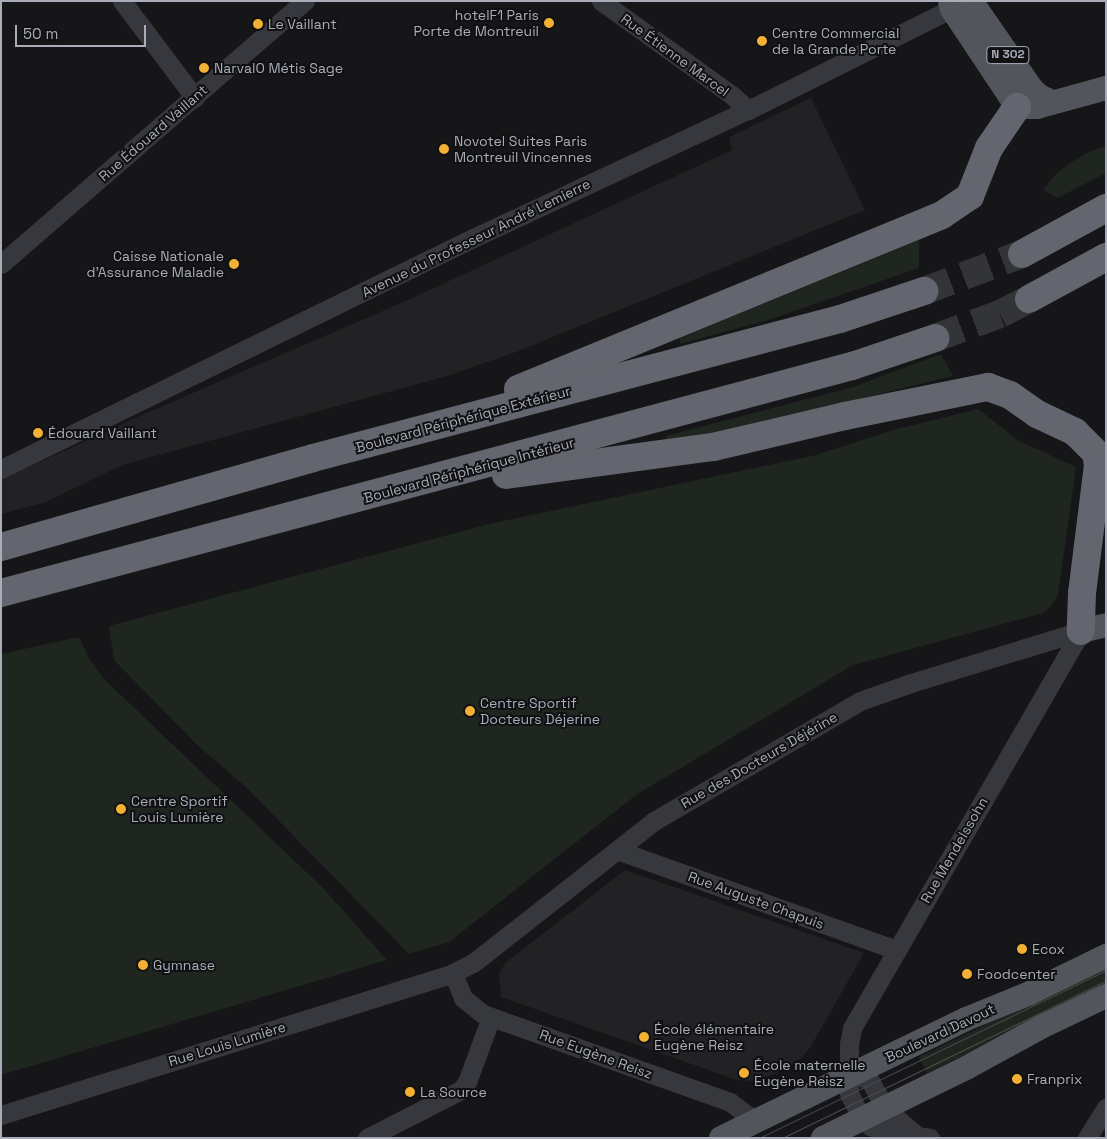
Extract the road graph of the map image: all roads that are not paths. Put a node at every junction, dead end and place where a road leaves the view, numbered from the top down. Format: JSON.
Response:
{"nodes":[{"id":1,"x":122,"y":1,"type":"edge"},
{"id":2,"x":305,"y":1,"type":"edge"},
{"id":3,"x":602,"y":1,"type":"edge"},
{"id":4,"x":960,"y":3,"type":"edge"},
{"id":5,"x":1106,"y":88,"type":"edge"},
{"id":6,"x":195,"y":98,"type":"junction"},
{"id":7,"x":1052,"y":102,"type":"junction"},
{"id":8,"x":1017,"y":107,"type":"junction"},
{"id":9,"x":748,"y":110,"type":"junction"},
{"id":10,"x":1106,"y":208,"type":"edge"},
{"id":11,"x":1022,"y":254,"type":"tunnel mouth"},
{"id":12,"x":1106,"y":257,"type":"edge"},
{"id":13,"x":1,"y":264,"type":"edge"},
{"id":14,"x":924,"y":291,"type":"tunnel mouth"},
{"id":15,"x":1028,"y":300,"type":"tunnel mouth"},
{"id":16,"x":935,"y":338,"type":"tunnel mouth"},
{"id":17,"x":313,"y":458,"type":"junction"},
{"id":18,"x":1,"y":468,"type":"edge"},
{"id":19,"x":400,"y":488,"type":"junction"},
{"id":20,"x":1,"y":547,"type":"edge"},
{"id":21,"x":1,"y":593,"type":"edge"},
{"id":22,"x":1093,"y":628,"type":"edge"},
{"id":23,"x":616,"y":850,"type":"junction"},
{"id":24,"x":896,"y":950,"type":"junction"},
{"id":25,"x":1106,"y":956,"type":"edge"},
{"id":26,"x":453,"y":973,"type":"junction"},
{"id":27,"x":1106,"y":996,"type":"edge"},
{"id":28,"x":491,"y":1018,"type":"junction"},
{"id":29,"x":849,"y":1075,"type":"junction"},
{"id":30,"x":1106,"y":1106,"type":"edge"},
{"id":31,"x":885,"y":1108,"type":"junction"},
{"id":32,"x":1,"y":1115,"type":"edge"},
{"id":33,"x":862,"y":1119,"type":"junction"},
{"id":34,"x":755,"y":1121,"type":"junction"},
{"id":35,"x":924,"y":1137,"type":"edge"},
{"id":36,"x":367,"y":1138,"type":"edge"},
{"id":37,"x":721,"y":1138,"type":"edge"},
{"id":38,"x":823,"y":1138,"type":"edge"},
{"id":39,"x":1087,"y":1138,"type":"edge"}],
"edges":[{"from":1,"to":6,"type":"street"},
{"from":2,"to":6,"type":"street","name":"Rue Édouard Vaillant"},
{"from":3,"to":9,"type":"street","name":"Rue Étienne Marcel"},
{"from":4,"to":7,"type":"main road","number":"N 302"},
{"from":4,"to":8,"type":"main road","number":"N 302"},
{"from":4,"to":9,"type":"street","name":"Avenue du Professeur André Lemierre"},
{"from":5,"to":7,"type":"main road"},
{"from":6,"to":13,"type":"street","name":"Rue Édouard Vaillant"},
{"from":7,"to":8,"type":"main road"},
{"from":8,"to":17,"type":"highway"},
{"from":9,"to":18,"type":"street","name":"Avenue du Professeur André Lemierre"},
{"from":10,"to":11,"type":"highway"},
{"from":12,"to":15,"type":"highway"},
{"from":14,"to":17,"type":"highway","name":"Boulevard Périphérique Extérieur"},
{"from":16,"to":19,"type":"highway","name":"Boulevard Périphérique Intérieur"},
{"from":17,"to":20,"type":"highway","name":"Boulevard Périphérique Extérieur"},
{"from":19,"to":21,"type":"highway","name":"Boulevard Périphérique Intérieur"},
{"from":19,"to":22,"type":"highway"},
{"from":22,"to":23,"type":"street","name":"Rue des Docteurs Déjérine"},
{"from":22,"to":24,"type":"street","name":"Rue Mendelssohn"},
{"from":23,"to":24,"type":"street","name":"Rue Auguste Chapuis"},
{"from":23,"to":26,"type":"street","name":"Rue des Docteurs Déjérine"},
{"from":24,"to":29,"type":"street","name":"Rue Mendelssohn"},
{"from":25,"to":29,"type":"main road","name":"Boulevard Davout"},
{"from":26,"to":28,"type":"street","name":"Rue Eugène Reisz"},
{"from":26,"to":32,"type":"street","name":"Rue Louis Lumière"},
{"from":27,"to":31,"type":"main road"},
{"from":28,"to":34,"type":"street","name":"Rue Eugène Reisz"},
{"from":28,"to":36,"type":"street"},
{"from":29,"to":31,"type":"street"},
{"from":29,"to":33,"type":"street","name":"Rue Mendelssohn"},
{"from":29,"to":34,"type":"main road","name":"Boulevard Davout"},
{"from":30,"to":39,"type":"street"},
{"from":31,"to":33,"type":"main road"},
{"from":31,"to":35,"type":"street"},
{"from":33,"to":35,"type":"street"},
{"from":33,"to":38,"type":"main road"},
{"from":34,"to":37,"type":"main road","name":"Boulevard Davout"}]}
